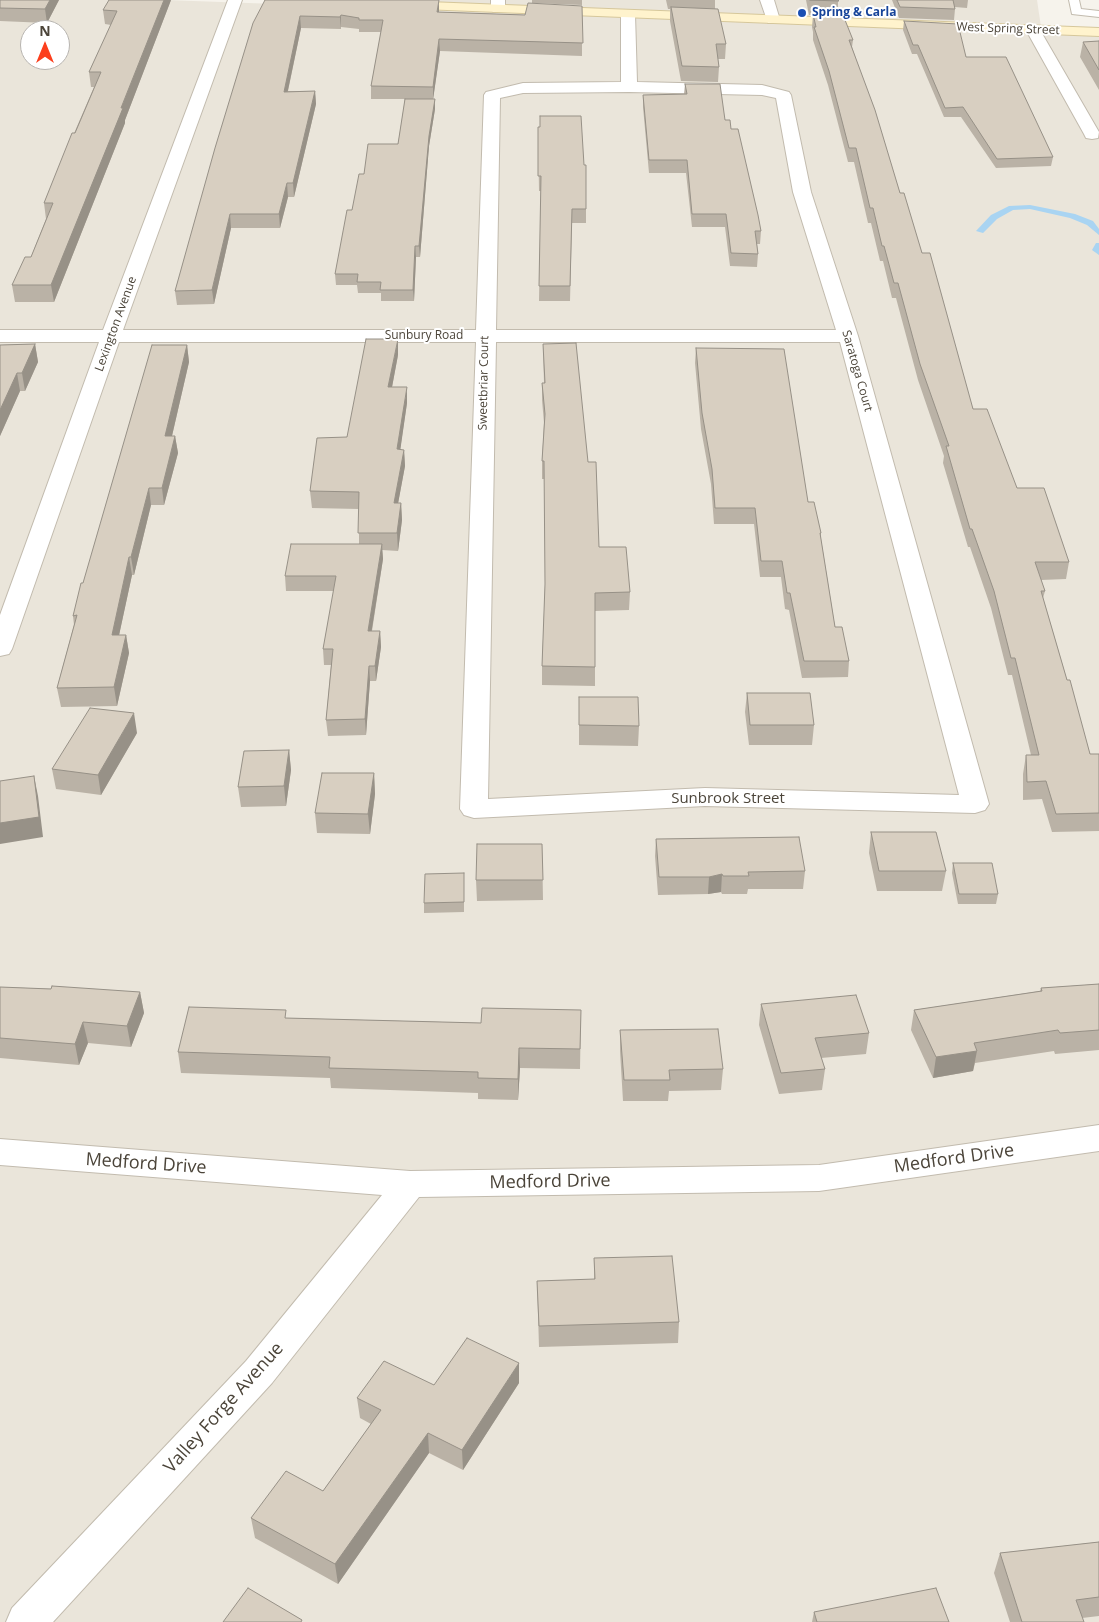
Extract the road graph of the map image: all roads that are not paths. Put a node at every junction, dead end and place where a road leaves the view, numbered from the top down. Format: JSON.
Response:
{"nodes":[{"id":1,"x":235,"y":0,"type":"edge"},
{"id":2,"x":768,"y":0,"type":"edge"},
{"id":3,"x":1074,"y":0,"type":"edge"},
{"id":4,"x":383,"y":4,"type":"edge"},
{"id":5,"x":498,"y":4,"type":"edge"},
{"id":6,"x":628,"y":14,"type":"junction"},
{"id":7,"x":1099,"y":14,"type":"edge"},
{"id":8,"x":773,"y":20,"type":"junction"},
{"id":9,"x":1033,"y":30,"type":"junction"},
{"id":10,"x":1099,"y":32,"type":"edge"},
{"id":11,"x":629,"y":87,"type":"junction"},
{"id":12,"x":1092,"y":134,"type":"dead end"},
{"id":13,"x":0,"y":336,"type":"edge"},
{"id":14,"x":112,"y":336,"type":"junction"},
{"id":15,"x":485,"y":336,"type":"junction"},
{"id":16,"x":848,"y":336,"type":"junction"},
{"id":17,"x":0,"y":649,"type":"edge"},
{"id":18,"x":972,"y":796,"type":"joint"},
{"id":19,"x":474,"y":809,"type":"joint"},
{"id":20,"x":1099,"y":1138,"type":"edge"},
{"id":21,"x":0,"y":1152,"type":"edge"},
{"id":22,"x":410,"y":1184,"type":"junction"},
{"id":23,"x":26,"y":1622,"type":"edge"}],
"edges":[{"from":1,"to":14,"type":"street","name":"Lexington Avenue"},
{"from":2,"to":8,"type":"street"},
{"from":3,"to":7,"type":"lane"},
{"from":4,"to":5,"type":"main road","name":"West Spring Street"},
{"from":5,"to":6,"type":"main road","name":"West Spring Street"},
{"from":6,"to":8,"type":"main road","name":"West Spring Street"},
{"from":6,"to":11,"type":"street"},
{"from":8,"to":9,"type":"main road","name":"West Spring Street"},
{"from":9,"to":10,"type":"main road","name":"West Spring Street"},
{"from":9,"to":12,"type":"street"},
{"from":11,"to":15,"type":"street","name":"Sweetbriar Court"},
{"from":11,"to":16,"type":"street","name":"Saratoga Court"},
{"from":13,"to":14,"type":"street","name":"Sunbury Road"},
{"from":14,"to":15,"type":"street","name":"Sunbury Road"},
{"from":14,"to":17,"type":"street","name":"Lexington Avenue"},
{"from":15,"to":16,"type":"street","name":"Sunbury Road"},
{"from":15,"to":19,"type":"street","name":"Sweetbriar Court"},
{"from":16,"to":18,"type":"street","name":"Saratoga Court"},
{"from":18,"to":19,"type":"street","name":"Sunbrook Street"},
{"from":20,"to":22,"type":"street","name":"Medford Drive"},
{"from":21,"to":22,"type":"street","name":"Medford Drive"},
{"from":22,"to":23,"type":"street","name":"Valley Forge Avenue"}]}
